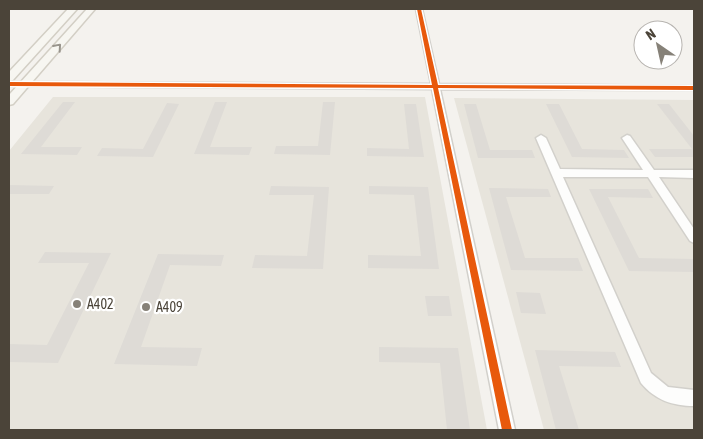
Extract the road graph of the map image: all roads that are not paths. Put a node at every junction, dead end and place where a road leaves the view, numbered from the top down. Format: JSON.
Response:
{"nodes":[{"id":1,"x":73,"y":9,"type":"edge"},
{"id":2,"x":91,"y":9,"type":"edge"},
{"id":3,"x":419,"y":9,"type":"edge"},
{"id":4,"x":9,"y":78,"type":"edge"},
{"id":5,"x":9,"y":84,"type":"edge"},
{"id":6,"x":694,"y":88,"type":"edge"},
{"id":7,"x":18,"y":89,"type":"edge"},
{"id":8,"x":436,"y":90,"type":"junction"},
{"id":9,"x":694,"y":94,"type":"edge"},
{"id":10,"x":9,"y":102,"type":"edge"},
{"id":11,"x":541,"y":138,"type":"dead end"},
{"id":12,"x":627,"y":138,"type":"dead end"},
{"id":13,"x":556,"y":173,"type":"junction"},
{"id":14,"x":651,"y":174,"type":"junction"},
{"id":15,"x":694,"y":174,"type":"edge"},
{"id":16,"x":694,"y":238,"type":"edge"},
{"id":17,"x":694,"y":398,"type":"edge"},
{"id":18,"x":507,"y":430,"type":"edge"}],
"edges":[{"from":1,"to":4,"type":"street"},
{"from":7,"to":2,"type":"street","one_way":true},
{"from":3,"to":8,"type":"street"},
{"from":5,"to":7,"type":"street"},
{"from":6,"to":8,"type":"street"},
{"from":7,"to":8,"type":"street"},
{"from":7,"to":10,"type":"street"},
{"from":8,"to":9,"type":"street"},
{"from":8,"to":18,"type":"street"},
{"from":11,"to":13,"type":"street"},
{"from":12,"to":14,"type":"street"},
{"from":13,"to":14,"type":"street"},
{"from":13,"to":17,"type":"street"},
{"from":14,"to":15,"type":"street"},
{"from":14,"to":16,"type":"street"}]}
